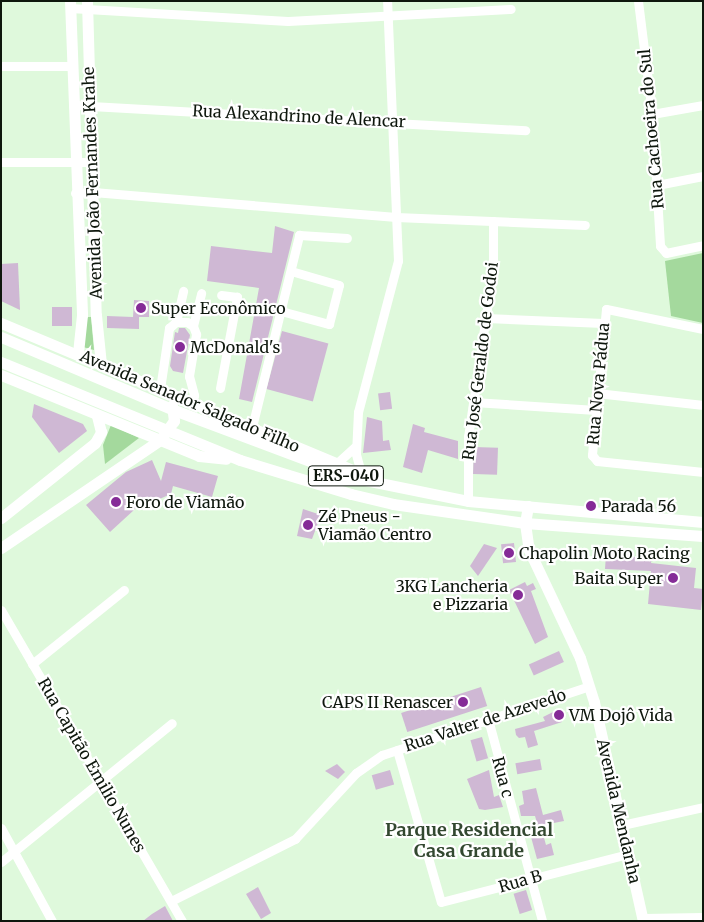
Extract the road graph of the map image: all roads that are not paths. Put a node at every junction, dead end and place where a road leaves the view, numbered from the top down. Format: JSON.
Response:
{"nodes":[{"id":1,"x":387,"y":1,"type":"edge"},
{"id":2,"x":638,"y":1,"type":"edge"},
{"id":3,"x":70,"y":5,"type":"edge"},
{"id":4,"x":87,"y":5,"type":"edge"},
{"id":5,"x":510,"y":10,"type":"dead end"},
{"id":6,"x":388,"y":15,"type":"junction"},
{"id":7,"x":1,"y":66,"type":"edge"},
{"id":8,"x":72,"y":66,"type":"junction"},
{"id":9,"x":90,"y":104,"type":"junction"},
{"id":10,"x":703,"y":104,"type":"edge"},
{"id":11,"x":73,"y":105,"type":"junction"},
{"id":12,"x":652,"y":114,"type":"junction"},
{"id":13,"x":392,"y":121,"type":"junction"},
{"id":14,"x":525,"y":130,"type":"dead end"},
{"id":15,"x":1,"y":162,"type":"edge"},
{"id":16,"x":74,"y":162,"type":"junction"},
{"id":17,"x":92,"y":162,"type":"junction"},
{"id":18,"x":703,"y":176,"type":"edge"},
{"id":19,"x":657,"y":186,"type":"junction"},
{"id":20,"x":94,"y":192,"type":"junction"},
{"id":21,"x":75,"y":193,"type":"junction"},
{"id":22,"x":396,"y":217,"type":"junction"},
{"id":23,"x":493,"y":221,"type":"junction"},
{"id":24,"x":585,"y":225,"type":"dead end"},
{"id":25,"x":348,"y":238,"type":"dead end"},
{"id":26,"x":703,"y":245,"type":"edge"},
{"id":27,"x":291,"y":271,"type":"junction"},
{"id":28,"x":183,"y":291,"type":"dead end"},
{"id":29,"x":201,"y":293,"type":"dead end"},
{"id":30,"x":221,"y":295,"type":"dead end"},
{"id":31,"x":281,"y":311,"type":"junction"},
{"id":32,"x":82,"y":315,"type":"junction"},
{"id":33,"x":96,"y":315,"type":"junction"},
{"id":34,"x":486,"y":318,"type":"junction"},
{"id":35,"x":176,"y":322,"type":"junction"},
{"id":36,"x":1,"y":323,"type":"edge"},
{"id":37,"x":603,"y":323,"type":"junction"},
{"id":38,"x":193,"y":326,"type":"junction"},
{"id":39,"x":703,"y":329,"type":"edge"},
{"id":40,"x":1,"y":337,"type":"edge"},
{"id":41,"x":210,"y":345,"type":"dead end"},
{"id":42,"x":227,"y":350,"type":"junction"},
{"id":43,"x":78,"y":354,"type":"junction"},
{"id":44,"x":1,"y":362,"type":"edge"},
{"id":45,"x":101,"y":364,"type":"junction"},
{"id":46,"x":1,"y":375,"type":"edge"},
{"id":47,"x":220,"y":388,"type":"dead end"},
{"id":48,"x":162,"y":390,"type":"junction"},
{"id":49,"x":597,"y":393,"type":"junction"},
{"id":50,"x":473,"y":402,"type":"junction"},
{"id":51,"x":192,"y":403,"type":"junction"},
{"id":52,"x":703,"y":405,"type":"edge"},
{"id":53,"x":174,"y":410,"type":"junction"},
{"id":54,"x":596,"y":410,"type":"junction"},
{"id":55,"x":97,"y":416,"type":"junction"},
{"id":56,"x":252,"y":427,"type":"junction"},
{"id":57,"x":168,"y":431,"type":"junction"},
{"id":58,"x":160,"y":440,"type":"junction"},
{"id":59,"x":175,"y":446,"type":"junction"},
{"id":60,"x":355,"y":447,"type":"junction"},
{"id":61,"x":145,"y":450,"type":"junction"},
{"id":62,"x":240,"y":460,"type":"junction"},
{"id":63,"x":337,"y":463,"type":"junction"},
{"id":64,"x":703,"y":472,"type":"edge"},
{"id":65,"x":361,"y":473,"type":"junction"},
{"id":66,"x":378,"y":483,"type":"junction"},
{"id":67,"x":468,"y":501,"type":"junction"},
{"id":68,"x":528,"y":506,"type":"junction"},
{"id":69,"x":1,"y":518,"type":"edge"},
{"id":70,"x":703,"y":522,"type":"edge"},
{"id":71,"x":525,"y":523,"type":"junction"},
{"id":72,"x":703,"y":536,"type":"edge"},
{"id":73,"x":1,"y":548,"type":"edge"},
{"id":74,"x":124,"y":590,"type":"dead end"},
{"id":75,"x":1,"y":610,"type":"edge"},
{"id":76,"x":32,"y":664,"type":"junction"},
{"id":77,"x":589,"y":686,"type":"junction"},
{"id":78,"x":488,"y":719,"type":"junction"},
{"id":79,"x":172,"y":724,"type":"dead end"},
{"id":80,"x":397,"y":750,"type":"junction"},
{"id":81,"x":102,"y":780,"type":"junction"},
{"id":82,"x":703,"y":807,"type":"edge"},
{"id":83,"x":622,"y":826,"type":"junction"},
{"id":84,"x":1,"y":828,"type":"edge"},
{"id":85,"x":15,"y":852,"type":"junction"},
{"id":86,"x":628,"y":854,"type":"junction"},
{"id":87,"x":1,"y":862,"type":"edge"},
{"id":88,"x":530,"y":877,"type":"junction"},
{"id":89,"x":171,"y":901,"type":"junction"},
{"id":90,"x":703,"y":917,"type":"edge"},
{"id":91,"x":643,"y":919,"type":"edge"},
{"id":92,"x":52,"y":921,"type":"edge"},
{"id":93,"x":182,"y":921,"type":"edge"},
{"id":94,"x":542,"y":921,"type":"edge"}],
"edges":[{"from":1,"to":6,"type":"street"},
{"from":2,"to":12,"type":"street","name":"Rua Cachoeira do Sul"},
{"from":3,"to":4,"type":"street"},
{"from":3,"to":8,"type":"main road","name":"Avenida João Fernandes Krahe"},
{"from":4,"to":6,"type":"street"},
{"from":4,"to":9,"type":"main road","name":"Avenida João Fernandes Krahe"},
{"from":5,"to":6,"type":"street"},
{"from":6,"to":13,"type":"street"},
{"from":7,"to":8,"type":"street"},
{"from":8,"to":11,"type":"main road","name":"Avenida João Fernandes Krahe"},
{"from":9,"to":11,"type":"street","name":"Rua Alexandrino de Alencar"},
{"from":9,"to":13,"type":"street","name":"Rua Alexandrino de Alencar"},
{"from":9,"to":17,"type":"main road","name":"Avenida João Fernandes Krahe"},
{"from":10,"to":12,"type":"street"},
{"from":11,"to":16,"type":"main road","name":"Avenida João Fernandes Krahe"},
{"from":12,"to":19,"type":"street","name":"Rua Cachoeira do Sul"},
{"from":13,"to":14,"type":"street","name":"Rua Alexandrino de Alencar"},
{"from":13,"to":22,"type":"street"},
{"from":15,"to":16,"type":"street"},
{"from":16,"to":17,"type":"street"},
{"from":16,"to":21,"type":"main road","name":"Avenida João Fernandes Krahe"},
{"from":17,"to":20,"type":"main road","name":"Avenida João Fernandes Krahe"},
{"from":18,"to":19,"type":"street"},
{"from":19,"to":26,"type":"street","name":"Rua Cachoeira do Sul"},
{"from":20,"to":21,"type":"street"},
{"from":20,"to":22,"type":"street"},
{"from":20,"to":33,"type":"main road","name":"Avenida João Fernandes Krahe"},
{"from":21,"to":32,"type":"main road","name":"Avenida João Fernandes Krahe"},
{"from":22,"to":23,"type":"street"},
{"from":22,"to":60,"type":"street"},
{"from":23,"to":24,"type":"street"},
{"from":23,"to":34,"type":"street","name":"Rua José Geraldo de Godoi"},
{"from":25,"to":27,"type":"street"},
{"from":27,"to":31,"type":"street"},
{"from":27,"to":31,"type":"street"},
{"from":28,"to":35,"type":"street"},
{"from":29,"to":38,"type":"street"},
{"from":30,"to":42,"type":"street"},
{"from":31,"to":56,"type":"street"},
{"from":32,"to":33,"type":"main road"},
{"from":32,"to":43,"type":"main road","name":"Avenida João Fernandes Krahe"},
{"from":33,"to":45,"type":"main road","name":"Avenida João Fernandes Krahe"},
{"from":34,"to":37,"type":"street"},
{"from":34,"to":50,"type":"street","name":"Rua José Geraldo de Godoi"},
{"from":35,"to":38,"type":"street"},
{"from":35,"to":48,"type":"street"},
{"from":36,"to":43,"type":"main road","name":"Avenida Senador Salgado Filho"},
{"from":37,"to":39,"type":"street","name":"Rua Nova Pádua"},
{"from":37,"to":49,"type":"street","name":"Rua Nova Pádua"},
{"from":38,"to":51,"type":"street"},
{"from":40,"to":53,"type":"main road","name":"Avenida Senador Salgado Filho","number":"ERS-040"},
{"from":41,"to":42,"type":"street"},
{"from":42,"to":47,"type":"street"},
{"from":43,"to":45,"type":"main road","name":"Avenida Senador Salgado Filho"},
{"from":44,"to":57,"type":"main road","name":"Avenida Senador Salgado Filho","number":"ERS-040"},
{"from":45,"to":48,"type":"main road","name":"Avenida Senador Salgado Filho"},
{"from":46,"to":55,"type":"main road","name":"Avenida Senador Salgado Filho"},
{"from":48,"to":51,"type":"main road","name":"Avenida Senador Salgado Filho"},
{"from":48,"to":53,"type":"main road"},
{"from":49,"to":52,"type":"street"},
{"from":49,"to":54,"type":"street","name":"Rua Nova Pádua"},
{"from":50,"to":54,"type":"street"},
{"from":50,"to":67,"type":"street","name":"Rua José Geraldo de Godoi"},
{"from":51,"to":56,"type":"main road","name":"Avenida Senador Salgado Filho"},
{"from":53,"to":57,"type":"main road"},
{"from":53,"to":66,"type":"main road","name":"Avenida Senador Salgado Filho","number":"ERS-040"},
{"from":54,"to":64,"type":"street","name":"Rua Nova Pádua"},
{"from":55,"to":58,"type":"main road","name":"Avenida Senador Salgado Filho"},
{"from":55,"to":69,"type":"main road"},
{"from":56,"to":63,"type":"main road","name":"Avenida Senador Salgado Filho"},
{"from":57,"to":58,"type":"main road"},
{"from":57,"to":62,"type":"main road","name":"Avenida Senador Salgado Filho","number":"ERS-040"},
{"from":58,"to":59,"type":"main road","name":"Avenida Senador Salgado Filho"},
{"from":58,"to":61,"type":"main road"},
{"from":59,"to":61,"type":"main road"},
{"from":59,"to":62,"type":"main road","name":"Avenida Senador Salgado Filho"},
{"from":60,"to":63,"type":"street"},
{"from":60,"to":65,"type":"street"},
{"from":61,"to":73,"type":"main road"},
{"from":62,"to":71,"type":"main road","name":"Avenida Senador Salgado Filho","number":"ERS-040"},
{"from":63,"to":65,"type":"main road","name":"Avenida Senador Salgado Filho"},
{"from":65,"to":66,"type":"main road","name":"Avenida Senador Salgado Filho"},
{"from":66,"to":67,"type":"main road","name":"Avenida Senador Salgado Filho","number":"ERS-040"},
{"from":67,"to":68,"type":"main road","name":"Avenida Senador Salgado Filho","number":"ERS-040"},
{"from":68,"to":70,"type":"main road","name":"Avenida Senador Salgado Filho","number":"ERS-040"},
{"from":68,"to":71,"type":"main road","name":"Avenida Mendanha"},
{"from":71,"to":72,"type":"main road","name":"Avenida Senador Salgado Filho","number":"ERS-040"},
{"from":71,"to":77,"type":"main road","name":"Avenida Mendanha"},
{"from":74,"to":76,"type":"street"},
{"from":75,"to":76,"type":"street","name":"Rua Capitão Emilio Nunes"},
{"from":76,"to":81,"type":"street","name":"Rua Capitão Emilio Nunes"},
{"from":77,"to":78,"type":"street","name":"Rua Valter de Azevedo"},
{"from":77,"to":83,"type":"main road","name":"Avenida Mendanha"},
{"from":78,"to":80,"type":"street","name":"Rua Valter de Azevedo"},
{"from":78,"to":88,"type":"street","name":"Rua c"},
{"from":79,"to":81,"type":"street"},
{"from":80,"to":88,"type":"street","name":"Rua B"},
{"from":80,"to":89,"type":"street","name":"Rua Valter de Azevedo"},
{"from":81,"to":85,"type":"street"},
{"from":81,"to":89,"type":"street","name":"Rua Capitão Emilio Nunes"},
{"from":82,"to":83,"type":"street"},
{"from":83,"to":86,"type":"main road","name":"Avenida Mendanha"},
{"from":84,"to":85,"type":"street"},
{"from":85,"to":87,"type":"street"},
{"from":85,"to":92,"type":"street"},
{"from":86,"to":88,"type":"street","name":"Rua B"},
{"from":86,"to":91,"type":"main road","name":"Avenida Mendanha"},
{"from":88,"to":94,"type":"street","name":"Rua c"},
{"from":89,"to":93,"type":"street","name":"Rua Capitão Emilio Nunes"},
{"from":90,"to":91,"type":"street"}]}
